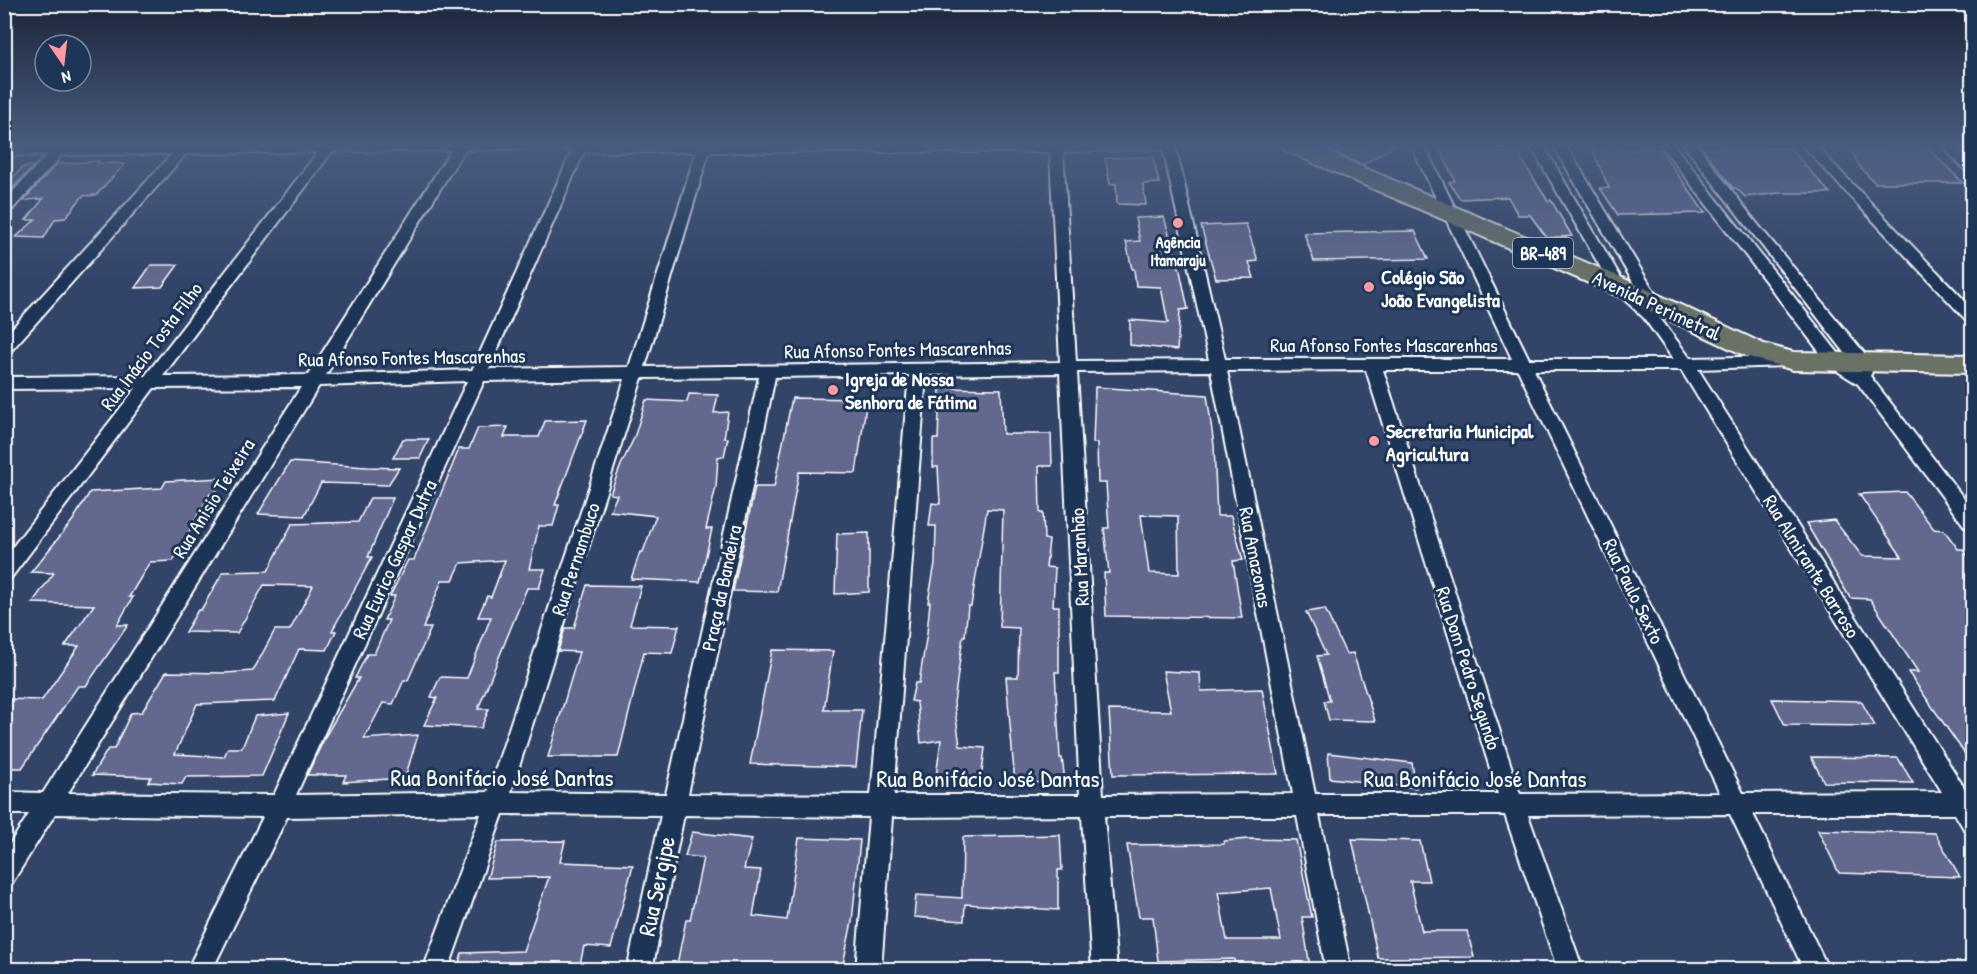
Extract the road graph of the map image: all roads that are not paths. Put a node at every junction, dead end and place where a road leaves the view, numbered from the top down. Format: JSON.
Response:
{"nodes":[{"id":1,"x":22,"y":190,"type":"edge"},
{"id":2,"x":147,"y":190,"type":"edge"},
{"id":3,"x":295,"y":190,"type":"edge"},
{"id":4,"x":432,"y":190,"type":"edge"},
{"id":5,"x":556,"y":190,"type":"edge"},
{"id":6,"x":692,"y":190,"type":"edge"},
{"id":7,"x":1058,"y":190,"type":"edge"},
{"id":8,"x":1179,"y":190,"type":"edge"},
{"id":9,"x":1399,"y":190,"type":"edge"},
{"id":10,"x":1439,"y":190,"type":"edge"},
{"id":11,"x":1562,"y":190,"type":"edge"},
{"id":12,"x":1585,"y":190,"type":"edge"},
{"id":13,"x":1702,"y":190,"type":"edge"},
{"id":14,"x":1725,"y":190,"type":"edge"},
{"id":15,"x":1851,"y":190,"type":"edge"},
{"id":16,"x":4,"y":210,"type":"edge"},
{"id":17,"x":1450,"y":212,"type":"junction"},
{"id":18,"x":1727,"y":224,"type":"junction"},
{"id":19,"x":1750,"y":224,"type":"junction"},
{"id":20,"x":1618,"y":286,"type":"junction"},
{"id":21,"x":1651,"y":308,"type":"junction"},
{"id":22,"x":1972,"y":317,"type":"edge"},
{"id":23,"x":4,"y":348,"type":"edge"},
{"id":24,"x":1793,"y":361,"type":"junction"},
{"id":25,"x":1837,"y":363,"type":"junction"},
{"id":26,"x":1524,"y":364,"type":"junction"},
{"id":27,"x":1686,"y":364,"type":"junction"},
{"id":28,"x":1972,"y":364,"type":"edge"},
{"id":29,"x":1218,"y":365,"type":"junction"},
{"id":30,"x":1373,"y":365,"type":"junction"},
{"id":31,"x":1068,"y":368,"type":"junction"},
{"id":32,"x":918,"y":370,"type":"junction"},
{"id":33,"x":768,"y":372,"type":"junction"},
{"id":34,"x":1864,"y":372,"type":"junction"},
{"id":35,"x":635,"y":374,"type":"junction"},
{"id":36,"x":478,"y":375,"type":"junction"},
{"id":37,"x":313,"y":381,"type":"junction"},
{"id":38,"x":150,"y":382,"type":"junction"},
{"id":39,"x":4,"y":383,"type":"edge"},
{"id":40,"x":1972,"y":522,"type":"edge"},
{"id":41,"x":4,"y":573,"type":"edge"},
{"id":42,"x":4,"y":803,"type":"edge"},
{"id":43,"x":496,"y":803,"type":"junction"},
{"id":44,"x":674,"y":803,"type":"junction"},
{"id":45,"x":49,"y":804,"type":"junction"},
{"id":46,"x":1304,"y":804,"type":"junction"},
{"id":47,"x":1092,"y":805,"type":"junction"},
{"id":48,"x":1737,"y":805,"type":"junction"},
{"id":49,"x":280,"y":806,"type":"junction"},
{"id":50,"x":880,"y":806,"type":"junction"},
{"id":51,"x":1513,"y":806,"type":"junction"},
{"id":52,"x":1969,"y":809,"type":"edge"},
{"id":53,"x":4,"y":875,"type":"edge"},
{"id":54,"x":199,"y":969,"type":"edge"},
{"id":55,"x":435,"y":969,"type":"edge"},
{"id":56,"x":639,"y":969,"type":"edge"},
{"id":57,"x":868,"y":969,"type":"edge"},
{"id":58,"x":1105,"y":969,"type":"edge"},
{"id":59,"x":1339,"y":969,"type":"edge"},
{"id":60,"x":1571,"y":969,"type":"edge"},
{"id":61,"x":1817,"y":969,"type":"edge"}],
"edges":[{"from":1,"to":16,"type":"street"},
{"from":2,"to":23,"type":"street"},
{"from":3,"to":38,"type":"street","name":"Rua Inácio Tosta Filho"},
{"from":4,"to":37,"type":"street","name":"Rua Anisio Teixeira"},
{"from":5,"to":36,"type":"street","name":"Rua Eurico Gaspar Dutra"},
{"from":6,"to":35,"type":"street","name":"Rua Pernambuco"},
{"from":7,"to":31,"type":"street","name":"Rua Maranhão"},
{"from":8,"to":29,"type":"street","name":"Rua Amazonas"},
{"from":9,"to":17,"type":"main road","name":"Avenida Perimetral","number":"BR-489"},
{"from":10,"to":17,"type":"street","name":"Rua Paulo Sexto"},
{"from":11,"to":20,"type":"street"},
{"from":12,"to":21,"type":"street","name":"Rua Almirante Barroso"},
{"from":13,"to":18,"type":"street"},
{"from":14,"to":19,"type":"street"},
{"from":15,"to":22,"type":"street"},
{"from":17,"to":20,"type":"main road","name":"Avenida Perimetral","number":"BR-489"},
{"from":17,"to":26,"type":"street","name":"Rua Paulo Sexto"},
{"from":18,"to":19,"type":"street"},
{"from":18,"to":25,"type":"street"},
{"from":19,"to":34,"type":"street"},
{"from":20,"to":21,"type":"main road","name":"Avenida Perimetral","number":"BR-489"},
{"from":21,"to":24,"type":"main road","name":"Avenida Perimetral","number":"BR-489"},
{"from":21,"to":27,"type":"street","name":"Rua Almirante Barroso"},
{"from":24,"to":25,"type":"main road","number":"BR-489"},
{"from":24,"to":27,"type":"street","name":"Rua Afonso Fontes Mascarenhas"},
{"from":25,"to":34,"type":"main road","number":"BR-489"},
{"from":26,"to":27,"type":"street","name":"Rua Afonso Fontes Mascarenhas"},
{"from":26,"to":30,"type":"street","name":"Rua Afonso Fontes Mascarenhas"},
{"from":26,"to":48,"type":"street","name":"Rua Paulo Sexto"},
{"from":27,"to":52,"type":"street","name":"Rua Almirante Barroso"},
{"from":28,"to":34,"type":"main road","number":"BR-489"},
{"from":29,"to":30,"type":"street","name":"Rua Afonso Fontes Mascarenhas"},
{"from":29,"to":31,"type":"street","name":"Rua Afonso Fontes Mascarenhas"},
{"from":29,"to":46,"type":"street","name":"Rua Amazonas"},
{"from":30,"to":51,"type":"street","name":"Rua Dom Pedro Segundo"},
{"from":31,"to":32,"type":"street","name":"Rua Afonso Fontes Mascarenhas"},
{"from":31,"to":47,"type":"street","name":"Rua Maranhão"},
{"from":32,"to":33,"type":"street","name":"Rua Afonso Fontes Mascarenhas"},
{"from":32,"to":50,"type":"street"},
{"from":33,"to":35,"type":"street","name":"Rua Afonso Fontes Mascarenhas"},
{"from":33,"to":44,"type":"street","name":"Praça da Bandeira"},
{"from":34,"to":40,"type":"street"},
{"from":35,"to":36,"type":"street","name":"Rua Afonso Fontes Mascarenhas"},
{"from":35,"to":43,"type":"street","name":"Rua Pernambuco"},
{"from":36,"to":37,"type":"street","name":"Rua Afonso Fontes Mascarenhas"},
{"from":36,"to":49,"type":"street","name":"Rua Eurico Gaspar Dutra"},
{"from":37,"to":38,"type":"street","name":"Rua Afonso Fontes Mascarenhas"},
{"from":37,"to":45,"type":"street","name":"Rua Anisio Teixeira"},
{"from":38,"to":39,"type":"street","name":"Rua Afonso Fontes Mascarenhas"},
{"from":38,"to":41,"type":"street","name":"Rua Inácio Tosta Filho"},
{"from":42,"to":45,"type":"street","name":"Rua Bonifácio José Dantas"},
{"from":43,"to":44,"type":"street","name":"Rua Bonifácio José Dantas"},
{"from":43,"to":49,"type":"street","name":"Rua Bonifácio José Dantas"},
{"from":43,"to":55,"type":"street","name":"Rua Pernambuco"},
{"from":44,"to":50,"type":"street","name":"Rua Bonifácio José Dantas"},
{"from":44,"to":56,"type":"street","name":"Rua Sergipe"},
{"from":45,"to":49,"type":"street","name":"Rua Bonifácio José Dantas"},
{"from":45,"to":53,"type":"street","name":"Rua Anisio Teixeira"},
{"from":46,"to":47,"type":"street","name":"Rua Bonifácio José Dantas"},
{"from":46,"to":51,"type":"street","name":"Rua Bonifácio José Dantas"},
{"from":46,"to":59,"type":"street","name":"Rua Amazonas"},
{"from":47,"to":50,"type":"street","name":"Rua Bonifácio José Dantas"},
{"from":47,"to":58,"type":"street","name":"Rua Maranhão"},
{"from":48,"to":51,"type":"street","name":"Rua Bonifácio José Dantas"},
{"from":48,"to":52,"type":"street","name":"Rua Bonifácio José Dantas"},
{"from":48,"to":61,"type":"street","name":"Rua Paulo Sexto"},
{"from":49,"to":54,"type":"street","name":"Rua Eurico Gaspar Dutra"},
{"from":50,"to":57,"type":"street"},
{"from":51,"to":60,"type":"street","name":"Rua Dom Pedro Segundo"}]}
